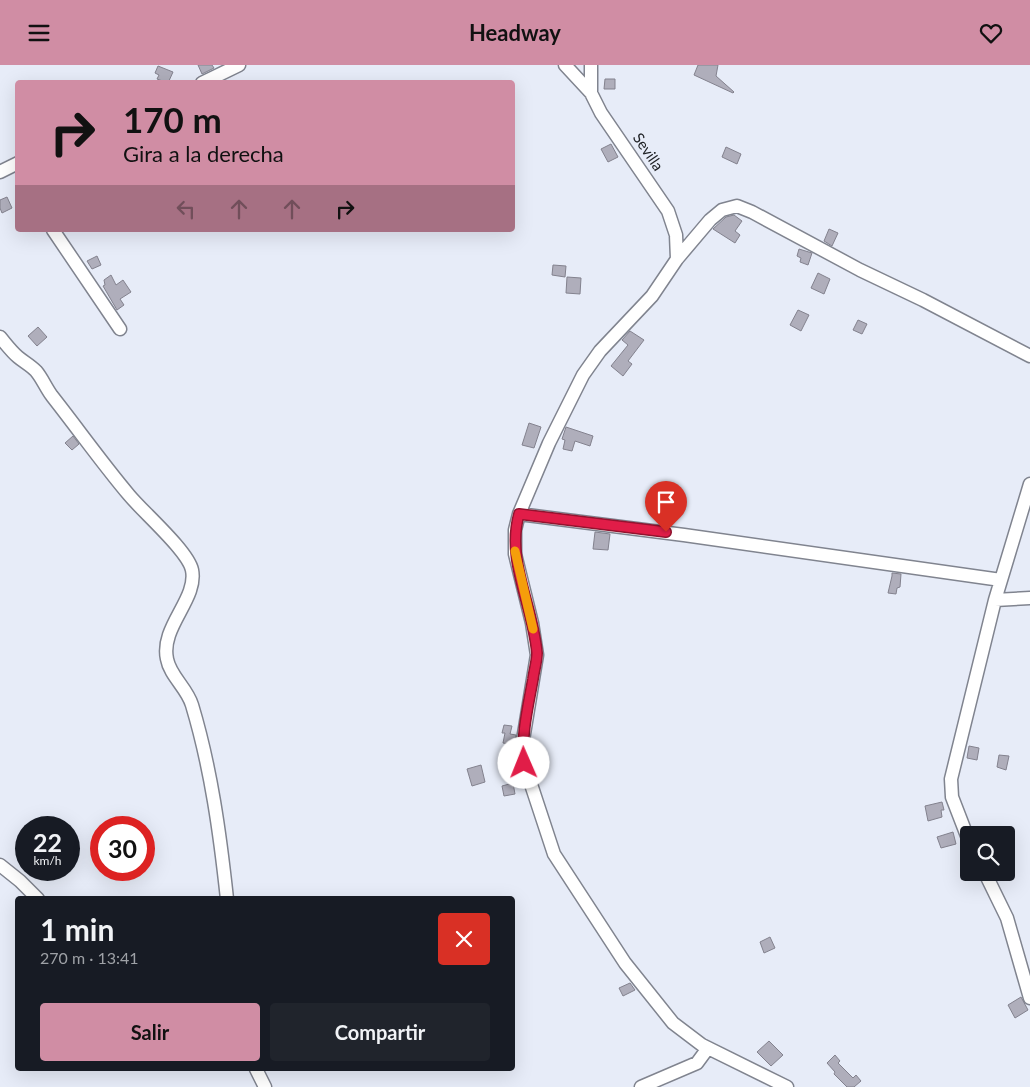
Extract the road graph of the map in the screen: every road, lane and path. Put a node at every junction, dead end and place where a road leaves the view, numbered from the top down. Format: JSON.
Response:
{"nodes":[{"id":1,"x":239,"y":65,"type":"edge"},
{"id":2,"x":565,"y":65,"type":"edge"},
{"id":3,"x":591,"y":65,"type":"edge"},
{"id":4,"x":208,"y":80,"type":"edge"},
{"id":5,"x":591,"y":93,"type":"junction"},
{"id":6,"x":53,"y":232,"type":"edge"},
{"id":7,"x":677,"y":259,"type":"junction"},
{"id":8,"x":120,"y":329,"type":"dead end"},
{"id":9,"x":0,"y":337,"type":"edge"},
{"id":10,"x":1030,"y":356,"type":"edge"},
{"id":11,"x":1030,"y":484,"type":"edge"},
{"id":12,"x":519,"y":514,"type":"junction"},
{"id":13,"x":1001,"y":580,"type":"junction"},
{"id":14,"x":1030,"y":598,"type":"edge"},
{"id":15,"x":996,"y":599,"type":"junction"},
{"id":16,"x":963,"y":826,"type":"edge"},
{"id":17,"x":0,"y":865,"type":"edge"},
{"id":18,"x":989,"y":881,"type":"edge"},
{"id":19,"x":35,"y":896,"type":"edge"},
{"id":20,"x":227,"y":896,"type":"edge"},
{"id":21,"x":1030,"y":998,"type":"edge"},
{"id":22,"x":708,"y":1048,"type":"junction"},
{"id":23,"x":257,"y":1071,"type":"edge"},
{"id":24,"x":265,"y":1087,"type":"edge"},
{"id":25,"x":641,"y":1087,"type":"edge"},
{"id":26,"x":787,"y":1087,"type":"edge"}],
"edges":[{"from":1,"to":4,"type":"street"},
{"from":2,"to":5,"type":"street"},
{"from":3,"to":5,"type":"street","name":"Sevilla"},
{"from":5,"to":7,"type":"street","name":"Sevilla"},
{"from":6,"to":8,"type":"street"},
{"from":7,"to":10,"type":"street"},
{"from":7,"to":12,"type":"street"},
{"from":9,"to":20,"type":"street"},
{"from":11,"to":13,"type":"street"},
{"from":12,"to":13,"type":"street"},
{"from":12,"to":22,"type":"street"},
{"from":13,"to":15,"type":"street"},
{"from":14,"to":15,"type":"street"},
{"from":15,"to":16,"type":"street"},
{"from":17,"to":19,"type":"street"},
{"from":18,"to":21,"type":"street"},
{"from":22,"to":25,"type":"street"},
{"from":22,"to":26,"type":"street"},
{"from":23,"to":24,"type":"street"}]}
